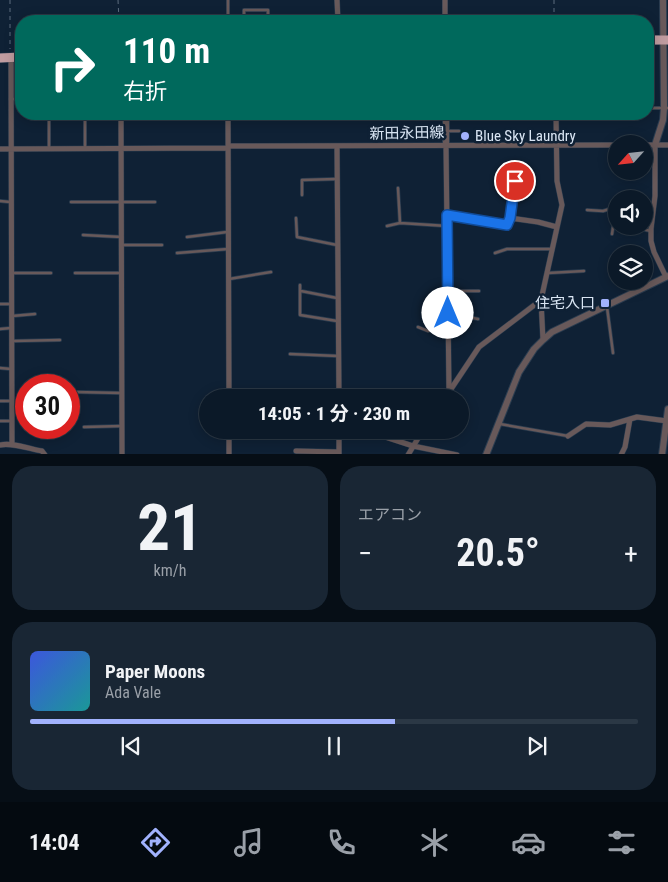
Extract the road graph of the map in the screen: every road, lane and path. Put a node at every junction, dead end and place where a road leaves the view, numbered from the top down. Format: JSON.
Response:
{"nodes":[{"id":1,"x":10,"y":0,"type":"edge"},
{"id":2,"x":118,"y":0,"type":"edge"},
{"id":3,"x":228,"y":0,"type":"edge"},
{"id":4,"x":337,"y":0,"type":"edge"},
{"id":5,"x":445,"y":0,"type":"edge"},
{"id":6,"x":554,"y":0,"type":"edge"},
{"id":7,"x":664,"y":0,"type":"edge"},
{"id":8,"x":119,"y":15,"type":"edge"},
{"id":9,"x":228,"y":15,"type":"edge"},
{"id":10,"x":244,"y":15,"type":"edge"},
{"id":11,"x":268,"y":15,"type":"edge"},
{"id":12,"x":338,"y":15,"type":"edge"},
{"id":13,"x":445,"y":15,"type":"edge"},
{"id":14,"x":554,"y":15,"type":"edge"},
{"id":15,"x":666,"y":40,"type":"edge"},
{"id":16,"x":0,"y":58,"type":"edge"},
{"id":17,"x":11,"y":58,"type":"junction"},
{"id":18,"x":15,"y":58,"type":"edge"},
{"id":19,"x":10,"y":99,"type":"junction"},
{"id":20,"x":15,"y":99,"type":"edge"},
{"id":21,"x":666,"y":108,"type":"edge"},
{"id":22,"x":49,"y":120,"type":"edge"},
{"id":23,"x":85,"y":120,"type":"edge"},
{"id":24,"x":121,"y":120,"type":"edge"},
{"id":25,"x":228,"y":120,"type":"edge"},
{"id":26,"x":446,"y":120,"type":"edge"},
{"id":27,"x":556,"y":120,"type":"edge"},
{"id":28,"x":459,"y":131,"type":"dead end"},
{"id":29,"x":446,"y":132,"type":"junction"},
{"id":30,"x":655,"y":144,"type":"junction"},
{"id":31,"x":668,"y":144,"type":"edge"},
{"id":32,"x":446,"y":145,"type":"junction"},
{"id":33,"x":556,"y":145,"type":"junction"},
{"id":34,"x":608,"y":145,"type":"edge"},
{"id":35,"x":337,"y":146,"type":"junction"},
{"id":36,"x":228,"y":147,"type":"junction"},
{"id":37,"x":0,"y":149,"type":"edge"},
{"id":38,"x":10,"y":149,"type":"junction"},
{"id":39,"x":49,"y":149,"type":"junction"},
{"id":40,"x":86,"y":149,"type":"junction"},
{"id":41,"x":121,"y":149,"type":"junction"},
{"id":42,"x":338,"y":179,"type":"junction"},
{"id":43,"x":515,"y":181,"type":"dead end"},
{"id":44,"x":398,"y":188,"type":"dead end"},
{"id":45,"x":302,"y":194,"type":"dead end"},
{"id":46,"x":0,"y":201,"type":"edge"},
{"id":47,"x":10,"y":202,"type":"junction"},
{"id":48,"x":70,"y":202,"type":"dead end"},
{"id":49,"x":122,"y":202,"type":"junction"},
{"id":50,"x":155,"y":202,"type":"dead end"},
{"id":51,"x":653,"y":208,"type":"edge"},
{"id":52,"x":608,"y":209,"type":"edge"},
{"id":53,"x":587,"y":210,"type":"dead end"},
{"id":54,"x":447,"y":215,"type":"junction"},
{"id":55,"x":296,"y":218,"type":"dead end"},
{"id":56,"x":510,"y":218,"type":"junction"},
{"id":57,"x":400,"y":223,"type":"junction"},
{"id":58,"x":386,"y":226,"type":"dead end"},
{"id":59,"x":448,"y":226,"type":"junction"},
{"id":60,"x":557,"y":227,"type":"junction"},
{"id":61,"x":229,"y":232,"type":"junction"},
{"id":62,"x":83,"y":235,"type":"dead end"},
{"id":63,"x":652,"y":235,"type":"edge"},
{"id":64,"x":187,"y":236,"type":"dead end"},
{"id":65,"x":122,"y":237,"type":"junction"},
{"id":66,"x":122,"y":245,"type":"junction"},
{"id":67,"x":162,"y":245,"type":"dead end"},
{"id":68,"x":338,"y":245,"type":"junction"},
{"id":69,"x":229,"y":249,"type":"junction"},
{"id":70,"x":553,"y":249,"type":"junction"},
{"id":71,"x":177,"y":253,"type":"dead end"},
{"id":72,"x":495,"y":253,"type":"dead end"},
{"id":73,"x":584,"y":271,"type":"dead end"},
{"id":74,"x":11,"y":272,"type":"junction"},
{"id":75,"x":122,"y":272,"type":"junction"},
{"id":76,"x":271,"y":272,"type":"dead end"},
{"id":77,"x":51,"y":273,"type":"dead end"},
{"id":78,"x":75,"y":273,"type":"dead end"},
{"id":79,"x":548,"y":273,"type":"junction"},
{"id":80,"x":667,"y":277,"type":"edge"},
{"id":81,"x":229,"y":279,"type":"junction"},
{"id":82,"x":300,"y":285,"type":"dead end"},
{"id":83,"x":300,"y":291,"type":"junction"},
{"id":84,"x":448,"y":291,"type":"junction"},
{"id":85,"x":479,"y":291,"type":"dead end"},
{"id":86,"x":339,"y":298,"type":"junction"},
{"id":87,"x":541,"y":300,"type":"junction"},
{"id":88,"x":0,"y":304,"type":"edge"},
{"id":89,"x":11,"y":304,"type":"junction"},
{"id":90,"x":607,"y":306,"type":"junction"},
{"id":91,"x":448,"y":313,"type":"junction"},
{"id":92,"x":35,"y":314,"type":"dead end"},
{"id":93,"x":11,"y":316,"type":"junction"},
{"id":94,"x":478,"y":319,"type":"dead end"},
{"id":95,"x":339,"y":322,"type":"junction"},
{"id":96,"x":448,"y":326,"type":"junction"},
{"id":97,"x":418,"y":327,"type":"dead end"},
{"id":98,"x":11,"y":328,"type":"junction"},
{"id":99,"x":0,"y":329,"type":"edge"},
{"id":100,"x":60,"y":340,"type":"dead end"},
{"id":101,"x":543,"y":340,"type":"junction"},
{"id":102,"x":11,"y":341,"type":"junction"},
{"id":103,"x":614,"y":353,"type":"dead end"},
{"id":104,"x":290,"y":354,"type":"dead end"},
{"id":105,"x":339,"y":356,"type":"junction"},
{"id":106,"x":0,"y":368,"type":"edge"},
{"id":107,"x":11,"y":369,"type":"junction"},
{"id":108,"x":229,"y":389,"type":"edge"},
{"id":109,"x":340,"y":389,"type":"edge"},
{"id":110,"x":449,"y":389,"type":"edge"},
{"id":111,"x":450,"y":389,"type":"edge"},
{"id":112,"x":80,"y":392,"type":"edge"},
{"id":113,"x":122,"y":393,"type":"junction"},
{"id":114,"x":0,"y":401,"type":"edge"},
{"id":115,"x":13,"y":401,"type":"junction"},
{"id":116,"x":668,"y":409,"type":"edge"},
{"id":117,"x":630,"y":419,"type":"junction"},
{"id":118,"x":0,"y":421,"type":"edge"},
{"id":119,"x":13,"y":421,"type":"junction"},
{"id":120,"x":666,"y":421,"type":"junction"},
{"id":121,"x":498,"y":424,"type":"junction"},
{"id":122,"x":84,"y":426,"type":"dead end"},
{"id":123,"x":122,"y":426,"type":"junction"},
{"id":124,"x":568,"y":436,"type":"joint"},
{"id":125,"x":229,"y":439,"type":"edge"},
{"id":126,"x":339,"y":439,"type":"edge"},
{"id":127,"x":392,"y":439,"type":"edge"},
{"id":128,"x":417,"y":439,"type":"edge"},
{"id":129,"x":12,"y":444,"type":"junction"},
{"id":130,"x":0,"y":445,"type":"edge"},
{"id":131,"x":413,"y":446,"type":"junction"},
{"id":132,"x":296,"y":450,"type":"dead end"},
{"id":133,"x":339,"y":453,"type":"edge"},
{"id":134,"x":45,"y":454,"type":"edge"},
{"id":135,"x":122,"y":454,"type":"edge"},
{"id":136,"x":229,"y":454,"type":"edge"},
{"id":137,"x":408,"y":454,"type":"edge"},
{"id":138,"x":457,"y":454,"type":"edge"},
{"id":139,"x":486,"y":454,"type":"edge"},
{"id":140,"x":622,"y":454,"type":"edge"},
{"id":141,"x":662,"y":454,"type":"edge"}],
"edges":[{"from":1,"to":17,"type":"path"},
{"from":2,"to":8,"type":"path"},
{"from":3,"to":9,"type":"lane"},
{"from":4,"to":12,"type":"street"},
{"from":5,"to":13,"type":"street"},
{"from":6,"to":14,"type":"path"},
{"from":7,"to":15,"type":"street"},
{"from":10,"to":11,"type":"lane"},
{"from":15,"to":21,"type":"street"},
{"from":16,"to":17,"type":"highway"},
{"from":17,"to":18,"type":"highway"},
{"from":17,"to":19,"type":"street"},
{"from":19,"to":20,"type":"lane"},
{"from":19,"to":38,"type":"street"},
{"from":21,"to":30,"type":"street"},
{"from":22,"to":39,"type":"lane"},
{"from":23,"to":40,"type":"lane"},
{"from":24,"to":41,"type":"street"},
{"from":25,"to":36,"type":"street"},
{"from":26,"to":29,"type":"street"},
{"from":27,"to":33,"type":"street"},
{"from":28,"to":29,"type":"lane"},
{"from":29,"to":32,"type":"street"},
{"from":30,"to":31,"type":"street"},
{"from":30,"to":51,"type":"street"},
{"from":32,"to":33,"type":"street","name":"新田永田線"},
{"from":32,"to":35,"type":"street","name":"新田永田線"},
{"from":32,"to":54,"type":"street"},
{"from":33,"to":34,"type":"street","name":"新田永田線"},
{"from":33,"to":60,"type":"street"},
{"from":35,"to":36,"type":"street","name":"新田永田線"},
{"from":35,"to":42,"type":"street"},
{"from":36,"to":41,"type":"street","name":"新田永田線"},
{"from":36,"to":61,"type":"street"},
{"from":37,"to":38,"type":"street","name":"新田永田線"},
{"from":38,"to":39,"type":"street","name":"新田永田線"},
{"from":38,"to":47,"type":"street"},
{"from":39,"to":40,"type":"street","name":"新田永田線"},
{"from":40,"to":41,"type":"street","name":"新田永田線"},
{"from":41,"to":49,"type":"street"},
{"from":42,"to":45,"type":"lane"},
{"from":42,"to":68,"type":"street"},
{"from":43,"to":56,"type":"street"},
{"from":44,"to":57,"type":"lane"},
{"from":46,"to":47,"type":"lane"},
{"from":47,"to":74,"type":"street"},
{"from":48,"to":49,"type":"lane"},
{"from":49,"to":50,"type":"lane"},
{"from":49,"to":65,"type":"street"},
{"from":52,"to":53,"type":"lane"},
{"from":54,"to":56,"type":"street"},
{"from":54,"to":59,"type":"street"},
{"from":55,"to":68,"type":"lane"},
{"from":56,"to":60,"type":"street"},
{"from":57,"to":58,"type":"lane"},
{"from":57,"to":59,"type":"lane"},
{"from":59,"to":84,"type":"street"},
{"from":60,"to":70,"type":"street"},
{"from":61,"to":64,"type":"lane"},
{"from":61,"to":69,"type":"street"},
{"from":62,"to":65,"type":"lane"},
{"from":63,"to":80,"type":"street"},
{"from":65,"to":66,"type":"street"},
{"from":66,"to":67,"type":"lane"},
{"from":66,"to":75,"type":"street"},
{"from":68,"to":86,"type":"street"},
{"from":69,"to":71,"type":"lane"},
{"from":69,"to":81,"type":"street"},
{"from":70,"to":72,"type":"lane"},
{"from":70,"to":79,"type":"street"},
{"from":73,"to":79,"type":"lane"},
{"from":74,"to":77,"type":"lane"},
{"from":74,"to":89,"type":"street"},
{"from":75,"to":78,"type":"lane"},
{"from":75,"to":113,"type":"street"},
{"from":76,"to":81,"type":"lane"},
{"from":79,"to":87,"type":"street"},
{"from":80,"to":90,"type":"street"},
{"from":81,"to":108,"type":"street"},
{"from":82,"to":83,"type":"lane"},
{"from":83,"to":86,"type":"lane"},
{"from":83,"to":95,"type":"lane"},
{"from":84,"to":85,"type":"lane"},
{"from":84,"to":91,"type":"street"},
{"from":86,"to":95,"type":"street"},
{"from":87,"to":101,"type":"street"},
{"from":87,"to":111,"type":"street"},
{"from":88,"to":89,"type":"lane"},
{"from":89,"to":93,"type":"street"},
{"from":90,"to":101,"type":"street"},
{"from":90,"to":103,"type":"lane"},
{"from":91,"to":94,"type":"lane"},
{"from":91,"to":96,"type":"street"},
{"from":92,"to":93,"type":"lane"},
{"from":93,"to":98,"type":"street"},
{"from":95,"to":105,"type":"street"},
{"from":96,"to":97,"type":"lane"},
{"from":96,"to":110,"type":"street"},
{"from":98,"to":99,"type":"lane"},
{"from":98,"to":102,"type":"street"},
{"from":100,"to":102,"type":"lane"},
{"from":101,"to":121,"type":"street"},
{"from":102,"to":107,"type":"street"},
{"from":104,"to":105,"type":"lane"},
{"from":105,"to":109,"type":"street"},
{"from":106,"to":107,"type":"lane"},
{"from":107,"to":115,"type":"street"},
{"from":112,"to":113,"type":"lane"},
{"from":113,"to":123,"type":"street"},
{"from":114,"to":115,"type":"lane"},
{"from":115,"to":119,"type":"street"},
{"from":116,"to":120,"type":"street"},
{"from":117,"to":120,"type":"street"},
{"from":117,"to":124,"type":"street"},
{"from":117,"to":140,"type":"street"},
{"from":118,"to":119,"type":"lane"},
{"from":119,"to":129,"type":"street"},
{"from":120,"to":141,"type":"street"},
{"from":121,"to":124,"type":"lane"},
{"from":121,"to":139,"type":"street"},
{"from":122,"to":123,"type":"lane"},
{"from":123,"to":135,"type":"street"},
{"from":125,"to":136,"type":"street"},
{"from":126,"to":133,"type":"street"},
{"from":127,"to":131,"type":"street"},
{"from":128,"to":131,"type":"street"},
{"from":129,"to":130,"type":"street"},
{"from":129,"to":134,"type":"street"},
{"from":131,"to":137,"type":"street"},
{"from":131,"to":138,"type":"street"},
{"from":132,"to":133,"type":"street"}]}
